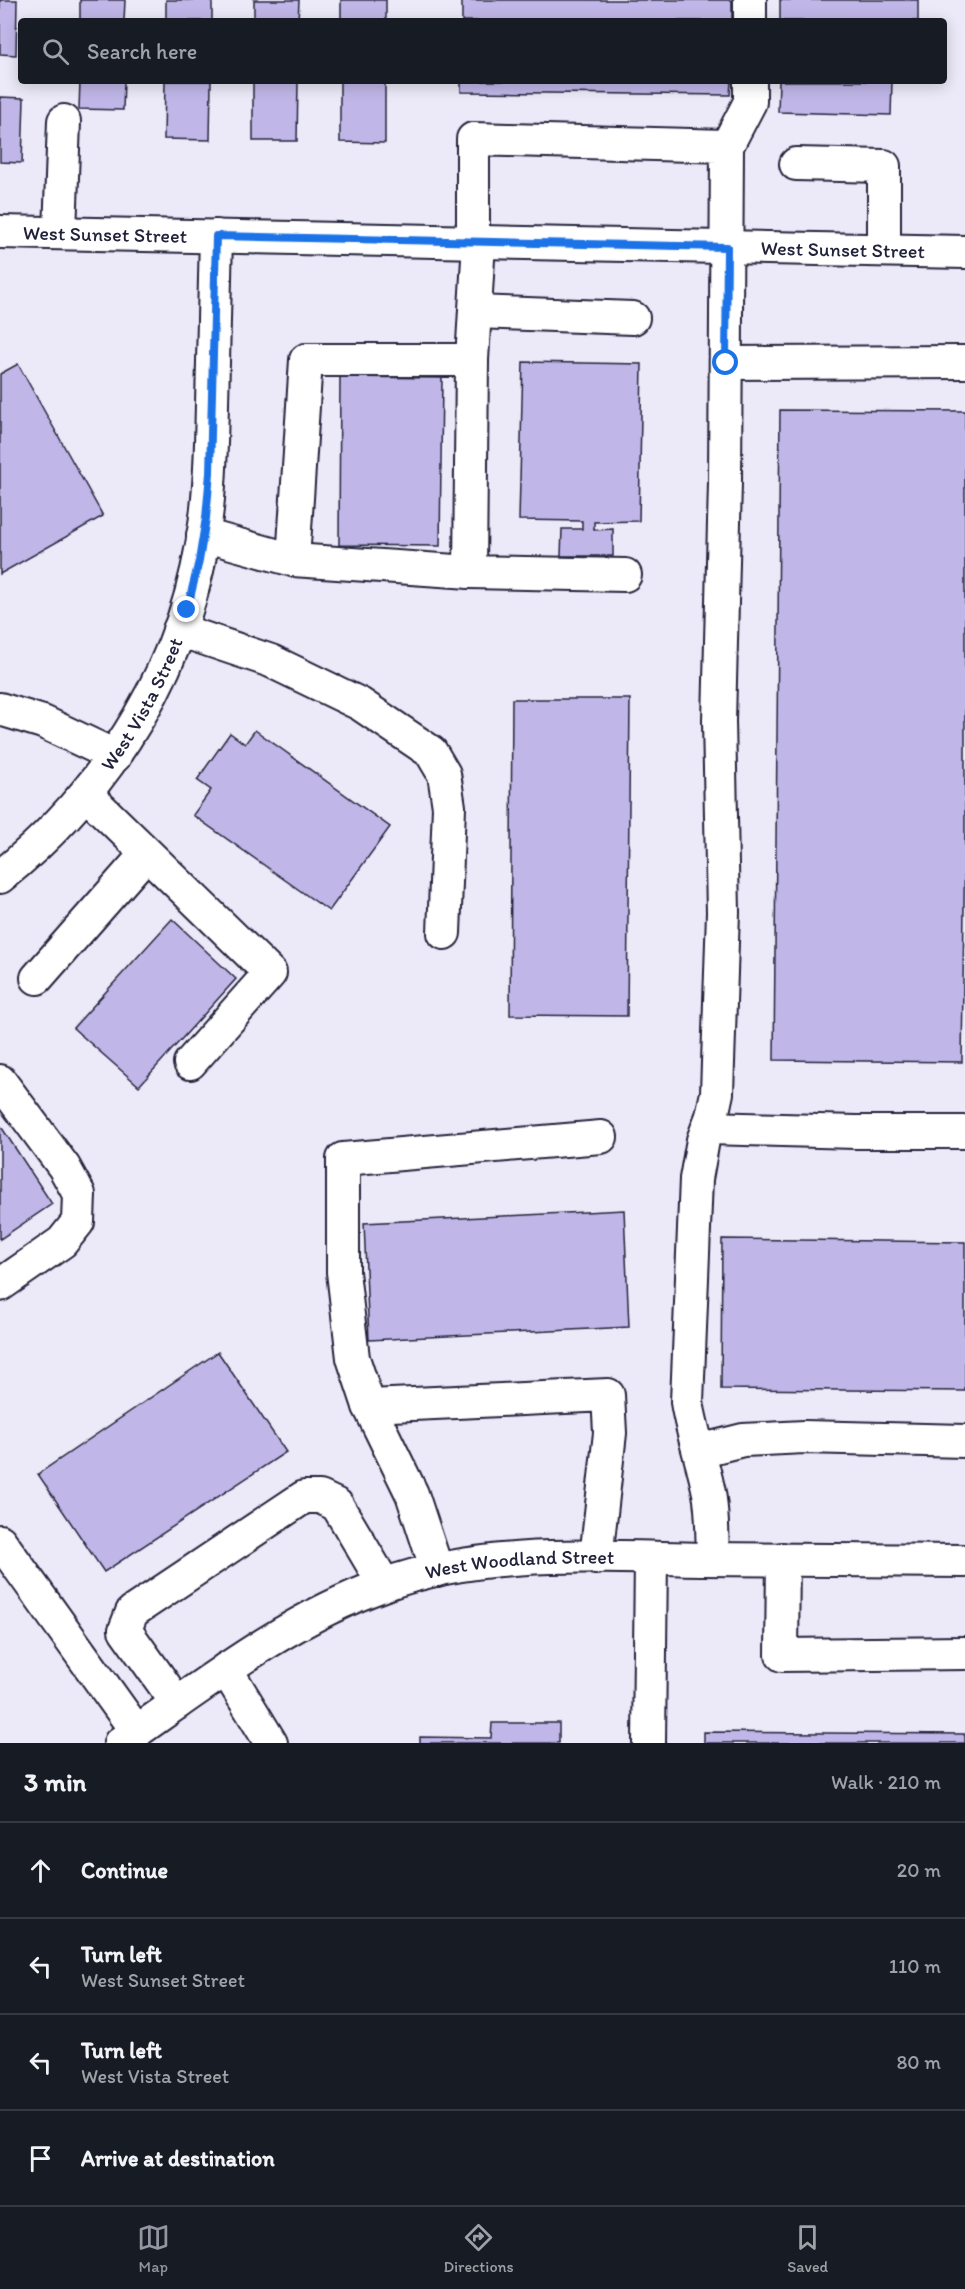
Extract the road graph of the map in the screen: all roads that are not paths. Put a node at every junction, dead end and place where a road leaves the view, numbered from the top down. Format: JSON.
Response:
{"nodes":[{"id":1,"x":750,"y":0,"type":"edge"},
{"id":2,"x":750,"y":18,"type":"edge"},
{"id":3,"x":750,"y":84,"type":"edge"},
{"id":4,"x":64,"y":121,"type":"dead end"},
{"id":5,"x":727,"y":146,"type":"junction"},
{"id":6,"x":796,"y":164,"type":"dead end"},
{"id":7,"x":0,"y":231,"type":"edge"},
{"id":8,"x":60,"y":233,"type":"junction"},
{"id":9,"x":216,"y":236,"type":"junction"},
{"id":10,"x":476,"y":242,"type":"junction"},
{"id":11,"x":727,"y":247,"type":"junction"},
{"id":12,"x":885,"y":250,"type":"junction"},
{"id":13,"x":965,"y":252,"type":"edge"},
{"id":14,"x":475,"y":312,"type":"junction"},
{"id":15,"x":633,"y":318,"type":"dead end"},
{"id":16,"x":472,"y":360,"type":"junction"},
{"id":17,"x":965,"y":362,"type":"edge"},
{"id":18,"x":726,"y":363,"type":"junction"},
{"id":19,"x":203,"y":535,"type":"junction"},
{"id":20,"x":293,"y":560,"type":"junction"},
{"id":21,"x":470,"y":572,"type":"junction"},
{"id":22,"x":625,"y":575,"type":"dead end"},
{"id":23,"x":180,"y":630,"type":"junction"},
{"id":24,"x":0,"y":710,"type":"edge"},
{"id":25,"x":115,"y":756,"type":"junction"},
{"id":26,"x":86,"y":794,"type":"junction"},
{"id":27,"x":146,"y":854,"type":"junction"},
{"id":28,"x":0,"y":877,"type":"edge"},
{"id":29,"x":444,"y":933,"type":"dead end"},
{"id":30,"x":37,"y":978,"type":"dead end"},
{"id":31,"x":190,"y":1063,"type":"dead end"},
{"id":32,"x":0,"y":1081,"type":"edge"},
{"id":33,"x":708,"y":1128,"type":"junction"},
{"id":34,"x":965,"y":1132,"type":"edge"},
{"id":35,"x":601,"y":1137,"type":"dead end"},
{"id":36,"x":0,"y":1285,"type":"edge"},
{"id":37,"x":369,"y":1406,"type":"junction"},
{"id":38,"x":965,"y":1441,"type":"edge"},
{"id":39,"x":699,"y":1451,"type":"junction"},
{"id":40,"x":0,"y":1541,"type":"edge"},
{"id":41,"x":596,"y":1558,"type":"junction"},
{"id":42,"x":651,"y":1558,"type":"junction"},
{"id":43,"x":714,"y":1559,"type":"junction"},
{"id":44,"x":783,"y":1559,"type":"junction"},
{"id":45,"x":965,"y":1561,"type":"edge"},
{"id":46,"x":437,"y":1570,"type":"junction"},
{"id":47,"x":384,"y":1584,"type":"junction"},
{"id":48,"x":965,"y":1653,"type":"edge"},
{"id":49,"x":226,"y":1669,"type":"junction"},
{"id":50,"x":177,"y":1703,"type":"junction"},
{"id":51,"x":129,"y":1737,"type":"edge"},
{"id":52,"x":271,"y":1743,"type":"edge"},
{"id":53,"x":649,"y":1743,"type":"edge"}],
"edges":[{"from":1,"to":2,"type":"street"},
{"from":3,"to":5,"type":"street"},
{"from":4,"to":8,"type":"street"},
{"from":5,"to":10,"type":"street"},
{"from":5,"to":11,"type":"street"},
{"from":6,"to":12,"type":"street"},
{"from":7,"to":8,"type":"street","name":"West Sunset Street"},
{"from":8,"to":9,"type":"street","name":"West Sunset Street"},
{"from":9,"to":10,"type":"street","name":"West Sunset Street"},
{"from":9,"to":19,"type":"street","name":"West Vista Street"},
{"from":10,"to":11,"type":"street","name":"West Sunset Street"},
{"from":10,"to":14,"type":"street"},
{"from":11,"to":12,"type":"street","name":"West Sunset Street"},
{"from":11,"to":18,"type":"street"},
{"from":12,"to":13,"type":"street","name":"West Sunset Street"},
{"from":14,"to":15,"type":"street"},
{"from":14,"to":16,"type":"street"},
{"from":16,"to":20,"type":"street"},
{"from":16,"to":21,"type":"street"},
{"from":17,"to":18,"type":"street"},
{"from":18,"to":33,"type":"street"},
{"from":19,"to":20,"type":"street"},
{"from":19,"to":23,"type":"street","name":"West Vista Street"},
{"from":20,"to":21,"type":"street"},
{"from":21,"to":22,"type":"street"},
{"from":23,"to":25,"type":"street","name":"West Vista Street"},
{"from":23,"to":29,"type":"street"},
{"from":24,"to":25,"type":"street"},
{"from":25,"to":26,"type":"street","name":"West Vista Street"},
{"from":26,"to":27,"type":"street"},
{"from":26,"to":28,"type":"street","name":"West Vista Street"},
{"from":27,"to":30,"type":"street"},
{"from":27,"to":31,"type":"street"},
{"from":32,"to":36,"type":"street"},
{"from":33,"to":34,"type":"street"},
{"from":33,"to":39,"type":"street"},
{"from":35,"to":37,"type":"street"},
{"from":37,"to":41,"type":"street"},
{"from":37,"to":46,"type":"street"},
{"from":38,"to":39,"type":"street"},
{"from":39,"to":43,"type":"street"},
{"from":40,"to":51,"type":"street"},
{"from":41,"to":42,"type":"street","name":"West Woodland Street"},
{"from":41,"to":46,"type":"street","name":"West Woodland Street"},
{"from":42,"to":43,"type":"street","name":"West Woodland Street"},
{"from":42,"to":53,"type":"street"},
{"from":43,"to":44,"type":"street","name":"West Woodland Street"},
{"from":44,"to":45,"type":"street","name":"West Woodland Street"},
{"from":44,"to":48,"type":"street"},
{"from":46,"to":47,"type":"street","name":"West Woodland Street"},
{"from":47,"to":49,"type":"street","name":"West Woodland Street"},
{"from":47,"to":50,"type":"street"},
{"from":49,"to":50,"type":"street","name":"West Woodland Street"},
{"from":49,"to":52,"type":"street"},
{"from":50,"to":51,"type":"street","name":"West Woodland Street"}]}
